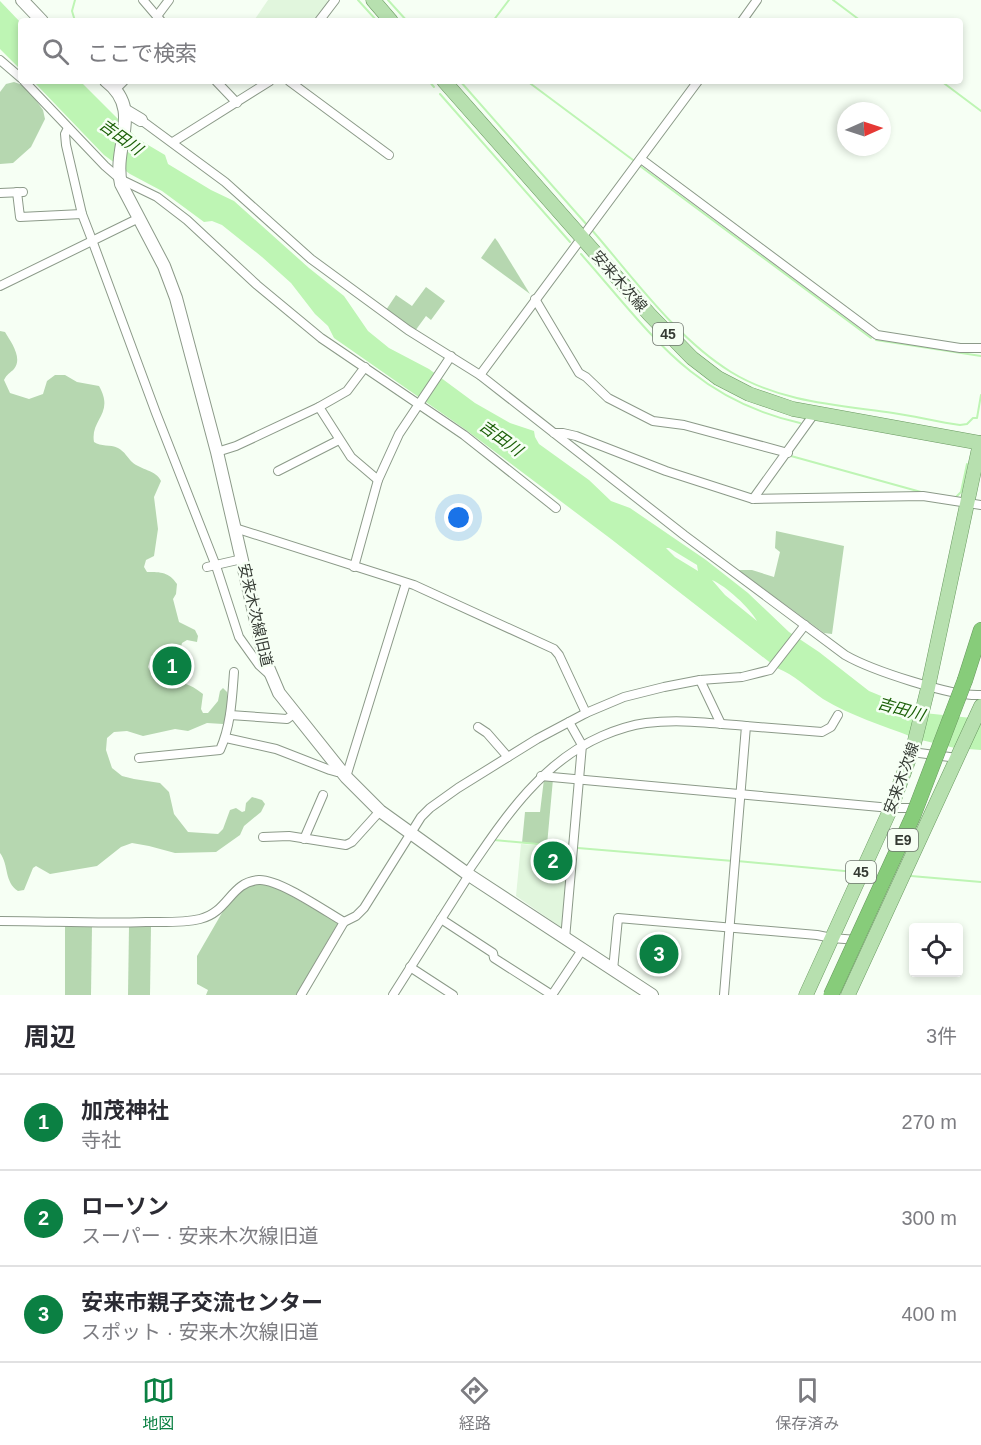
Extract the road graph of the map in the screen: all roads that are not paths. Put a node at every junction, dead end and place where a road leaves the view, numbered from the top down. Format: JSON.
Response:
{"nodes":[{"id":1,"x":22,"y":0,"type":"edge"},
{"id":2,"x":143,"y":0,"type":"edge"},
{"id":3,"x":169,"y":0,"type":"edge"},
{"id":4,"x":335,"y":0,"type":"edge"},
{"id":5,"x":373,"y":0,"type":"edge"},
{"id":6,"x":757,"y":0,"type":"edge"},
{"id":7,"x":39,"y":18,"type":"edge"},
{"id":8,"x":159,"y":18,"type":"edge"},
{"id":9,"x":321,"y":18,"type":"edge"},
{"id":10,"x":388,"y":18,"type":"edge"},
{"id":11,"x":744,"y":18,"type":"edge"},
{"id":12,"x":0,"y":60,"type":"edge"},
{"id":13,"x":18,"y":76,"type":"edge"},
{"id":14,"x":26,"y":84,"type":"edge"},
{"id":15,"x":115,"y":84,"type":"edge"},
{"id":16,"x":219,"y":84,"type":"edge"},
{"id":17,"x":266,"y":84,"type":"edge"},
{"id":18,"x":293,"y":84,"type":"edge"},
{"id":19,"x":447,"y":84,"type":"edge"},
{"id":20,"x":696,"y":84,"type":"edge"},
{"id":21,"x":237,"y":103,"type":"junction"},
{"id":22,"x":126,"y":113,"type":"junction"},
{"id":23,"x":141,"y":120,"type":"joint"},
{"id":24,"x":68,"y":128,"type":"junction"},
{"id":25,"x":173,"y":142,"type":"junction"},
{"id":26,"x":388,"y":155,"type":"dead end"},
{"id":27,"x":640,"y":159,"type":"junction"},
{"id":28,"x":119,"y":175,"type":"junction"},
{"id":29,"x":0,"y":193,"type":"edge"},
{"id":30,"x":82,"y":213,"type":"junction"},
{"id":31,"x":139,"y":218,"type":"junction"},
{"id":32,"x":581,"y":236,"type":"junction"},
{"id":33,"x":92,"y":240,"type":"junction"},
{"id":34,"x":0,"y":285,"type":"edge"},
{"id":35,"x":535,"y":299,"type":"junction"},
{"id":36,"x":981,"y":348,"type":"edge"},
{"id":37,"x":450,"y":358,"type":"junction"},
{"id":38,"x":365,"y":367,"type":"junction"},
{"id":39,"x":480,"y":375,"type":"junction"},
{"id":40,"x":419,"y":403,"type":"junction"},
{"id":41,"x":319,"y":406,"type":"junction"},
{"id":42,"x":814,"y":414,"type":"junction"},
{"id":43,"x":554,"y":433,"type":"junction"},
{"id":44,"x":981,"y":438,"type":"edge"},
{"id":45,"x":339,"y":440,"type":"junction"},
{"id":46,"x":981,"y":443,"type":"edge"},
{"id":47,"x":217,"y":452,"type":"junction"},
{"id":48,"x":788,"y":453,"type":"junction"},
{"id":49,"x":278,"y":471,"type":"dead end"},
{"id":50,"x":378,"y":480,"type":"junction"},
{"id":51,"x":753,"y":499,"type":"junction"},
{"id":52,"x":974,"y":504,"type":"edge"},
{"id":53,"x":556,"y":508,"type":"dead end"},
{"id":54,"x":235,"y":528,"type":"junction"},
{"id":55,"x":242,"y":559,"type":"junction"},
{"id":56,"x":212,"y":566,"type":"junction"},
{"id":57,"x":354,"y":567,"type":"junction"},
{"id":58,"x":406,"y":583,"type":"junction"},
{"id":59,"x":804,"y":626,"type":"junction"},
{"id":60,"x":981,"y":630,"type":"edge"},
{"id":61,"x":981,"y":644,"type":"edge"},
{"id":62,"x":234,"y":672,"type":"dead end"},
{"id":63,"x":270,"y":675,"type":"junction"},
{"id":64,"x":700,"y":680,"type":"junction"},
{"id":65,"x":967,"y":681,"type":"junction"},
{"id":66,"x":928,"y":689,"type":"junction"},
{"id":67,"x":981,"y":696,"type":"edge"},
{"id":68,"x":981,"y":706,"type":"edge"},
{"id":69,"x":295,"y":713,"type":"junction"},
{"id":70,"x":586,"y":713,"type":"junction"},
{"id":71,"x":231,"y":715,"type":"junction"},
{"id":72,"x":838,"y":715,"type":"dead end"},
{"id":73,"x":569,"y":722,"type":"junction"},
{"id":74,"x":721,"y":724,"type":"junction"},
{"id":75,"x":746,"y":726,"type":"junction"},
{"id":76,"x":478,"y":727,"type":"dead end"},
{"id":77,"x":226,"y":738,"type":"junction"},
{"id":78,"x":582,"y":745,"type":"junction"},
{"id":79,"x":912,"y":750,"type":"junction"},
{"id":80,"x":508,"y":757,"type":"junction"},
{"id":81,"x":957,"y":757,"type":"junction"},
{"id":82,"x":139,"y":758,"type":"dead end"},
{"id":83,"x":344,"y":773,"type":"junction"},
{"id":84,"x":541,"y":776,"type":"junction"},
{"id":85,"x":580,"y":781,"type":"junction"},
{"id":86,"x":323,"y":795,"type":"dead end"},
{"id":87,"x":741,"y":795,"type":"junction"},
{"id":88,"x":891,"y":808,"type":"junction"},
{"id":89,"x":933,"y":809,"type":"junction"},
{"id":90,"x":380,"y":811,"type":"junction"},
{"id":91,"x":410,"y":834,"type":"junction"},
{"id":92,"x":263,"y":837,"type":"dead end"},
{"id":93,"x":304,"y":839,"type":"junction"},
{"id":94,"x":468,"y":874,"type":"junction"},
{"id":95,"x":441,"y":919,"type":"junction"},
{"id":96,"x":0,"y":921,"type":"edge"},
{"id":97,"x":344,"y":922,"type":"junction"},
{"id":98,"x":730,"y":927,"type":"junction"},
{"id":99,"x":832,"y":938,"type":"junction"},
{"id":100,"x":566,"y":939,"type":"junction"},
{"id":101,"x":873,"y":941,"type":"junction"},
{"id":102,"x":582,"y":950,"type":"junction"},
{"id":103,"x":411,"y":967,"type":"junction"},
{"id":104,"x":613,"y":970,"type":"junction"},
{"id":105,"x":301,"y":995,"type":"edge"},
{"id":106,"x":393,"y":995,"type":"edge"},
{"id":107,"x":453,"y":995,"type":"edge"},
{"id":108,"x":552,"y":995,"type":"edge"},
{"id":109,"x":652,"y":995,"type":"edge"},
{"id":110,"x":724,"y":995,"type":"edge"},
{"id":111,"x":806,"y":995,"type":"edge"},
{"id":112,"x":831,"y":995,"type":"edge"},
{"id":113,"x":836,"y":995,"type":"edge"},
{"id":114,"x":848,"y":995,"type":"edge"}],
"edges":[{"from":1,"to":7,"type":"street"},
{"from":2,"to":8,"type":"street"},
{"from":3,"to":8,"type":"street"},
{"from":4,"to":9,"type":"street"},
{"from":5,"to":10,"type":"main road"},
{"from":6,"to":11,"type":"street"},
{"from":12,"to":13,"type":"street"},
{"from":14,"to":24,"type":"street"},
{"from":15,"to":22,"type":"street"},
{"from":16,"to":21,"type":"street"},
{"from":17,"to":21,"type":"street"},
{"from":18,"to":26,"type":"street"},
{"from":19,"to":32,"type":"main road","name":"安来木次線","number":"45"},
{"from":20,"to":27,"type":"street"},
{"from":21,"to":25,"type":"street"},
{"from":22,"to":23,"type":"street"},
{"from":22,"to":28,"type":"street"},
{"from":23,"to":25,"type":"street"},
{"from":24,"to":28,"type":"street"},
{"from":24,"to":30,"type":"street"},
{"from":25,"to":37,"type":"street"},
{"from":27,"to":32,"type":"street"},
{"from":27,"to":36,"type":"street"},
{"from":28,"to":31,"type":"street","name":"安来木次線旧道"},
{"from":28,"to":38,"type":"street"},
{"from":29,"to":30,"type":"street"},
{"from":30,"to":33,"type":"street"},
{"from":31,"to":33,"type":"street"},
{"from":31,"to":47,"type":"street","name":"安来木次線旧道"},
{"from":32,"to":35,"type":"street"},
{"from":32,"to":42,"type":"main road","name":"安来木次線","number":"45"},
{"from":33,"to":34,"type":"street"},
{"from":33,"to":56,"type":"street"},
{"from":35,"to":39,"type":"street"},
{"from":35,"to":48,"type":"street"},
{"from":37,"to":39,"type":"street"},
{"from":37,"to":40,"type":"street"},
{"from":38,"to":40,"type":"street"},
{"from":38,"to":41,"type":"street"},
{"from":39,"to":43,"type":"street"},
{"from":40,"to":50,"type":"street"},
{"from":40,"to":53,"type":"street"},
{"from":41,"to":45,"type":"street"},
{"from":41,"to":47,"type":"street"},
{"from":42,"to":46,"type":"main road","name":"安来木次線","number":"45"},
{"from":42,"to":48,"type":"street"},
{"from":43,"to":51,"type":"street"},
{"from":43,"to":59,"type":"street"},
{"from":44,"to":46,"type":"street"},
{"from":45,"to":49,"type":"street"},
{"from":45,"to":50,"type":"street"},
{"from":46,"to":52,"type":"main road","name":"安来木次線","number":"45"},
{"from":47,"to":54,"type":"street","name":"安来木次線旧道"},
{"from":48,"to":51,"type":"street"},
{"from":50,"to":57,"type":"street"},
{"from":51,"to":52,"type":"street"},
{"from":52,"to":66,"type":"main road","name":"安来木次線","number":"45"},
{"from":54,"to":55,"type":"street","name":"安来木次線旧道"},
{"from":54,"to":57,"type":"street"},
{"from":55,"to":56,"type":"street"},
{"from":55,"to":63,"type":"street","name":"安来木次線旧道"},
{"from":56,"to":63,"type":"street"},
{"from":57,"to":58,"type":"street"},
{"from":58,"to":70,"type":"street"},
{"from":58,"to":83,"type":"street"},
{"from":59,"to":64,"type":"street"},
{"from":59,"to":66,"type":"street"},
{"from":60,"to":65,"type":"highway","number":"E9"},
{"from":61,"to":65,"type":"highway","number":"E9"},
{"from":62,"to":71,"type":"street"},
{"from":63,"to":69,"type":"street","name":"安来木次線旧道"},
{"from":64,"to":70,"type":"street"},
{"from":64,"to":74,"type":"street"},
{"from":65,"to":112,"type":"highway","number":"E9","bridge":true},
{"from":65,"to":113,"type":"highway","number":"E9","bridge":true},
{"from":66,"to":67,"type":"street"},
{"from":66,"to":79,"type":"main road","name":"安来木次線","number":"45"},
{"from":68,"to":81,"type":"main road","number":"45"},
{"from":69,"to":71,"type":"street"},
{"from":69,"to":83,"type":"street","name":"安来木次線旧道"},
{"from":70,"to":73,"type":"street"},
{"from":71,"to":77,"type":"street"},
{"from":72,"to":75,"type":"street"},
{"from":73,"to":78,"type":"street"},
{"from":73,"to":80,"type":"street"},
{"from":74,"to":75,"type":"street"},
{"from":74,"to":78,"type":"street"},
{"from":75,"to":87,"type":"street"},
{"from":76,"to":80,"type":"street"},
{"from":77,"to":82,"type":"street"},
{"from":77,"to":83,"type":"street"},
{"from":78,"to":84,"type":"street"},
{"from":78,"to":85,"type":"street"},
{"from":79,"to":81,"type":"street"},
{"from":79,"to":88,"type":"main road","name":"安来木次線","number":"45"},
{"from":80,"to":91,"type":"street"},
{"from":81,"to":89,"type":"main road","number":"45"},
{"from":83,"to":90,"type":"street","name":"安来木次線旧道"},
{"from":84,"to":85,"type":"street"},
{"from":84,"to":94,"type":"street"},
{"from":85,"to":87,"type":"street"},
{"from":85,"to":100,"type":"street"},
{"from":86,"to":93,"type":"street"},
{"from":87,"to":88,"type":"street"},
{"from":87,"to":98,"type":"street"},
{"from":88,"to":89,"type":"street"},
{"from":88,"to":99,"type":"main road","name":"安来木次線","number":"45"},
{"from":89,"to":101,"type":"main road","number":"45"},
{"from":90,"to":91,"type":"street","name":"安来木次線旧道"},
{"from":90,"to":93,"type":"street"},
{"from":91,"to":94,"type":"street","name":"安来木次線旧道"},
{"from":91,"to":97,"type":"street"},
{"from":92,"to":93,"type":"street"},
{"from":94,"to":95,"type":"street"},
{"from":94,"to":100,"type":"street","name":"安来木次線旧道"},
{"from":95,"to":103,"type":"street"},
{"from":95,"to":108,"type":"street"},
{"from":96,"to":97,"type":"street"},
{"from":97,"to":105,"type":"street"},
{"from":98,"to":99,"type":"street"},
{"from":98,"to":104,"type":"street"},
{"from":98,"to":110,"type":"street"},
{"from":99,"to":101,"type":"street"},
{"from":99,"to":111,"type":"main road","name":"安来木次線","number":"45"},
{"from":100,"to":102,"type":"street","name":"安来木次線旧道"},
{"from":101,"to":114,"type":"main road","number":"45"},
{"from":102,"to":104,"type":"street","name":"安来木次線旧道"},
{"from":102,"to":108,"type":"street"},
{"from":103,"to":106,"type":"street"},
{"from":103,"to":107,"type":"street"},
{"from":104,"to":109,"type":"street","name":"安来木次線旧道"}]}
